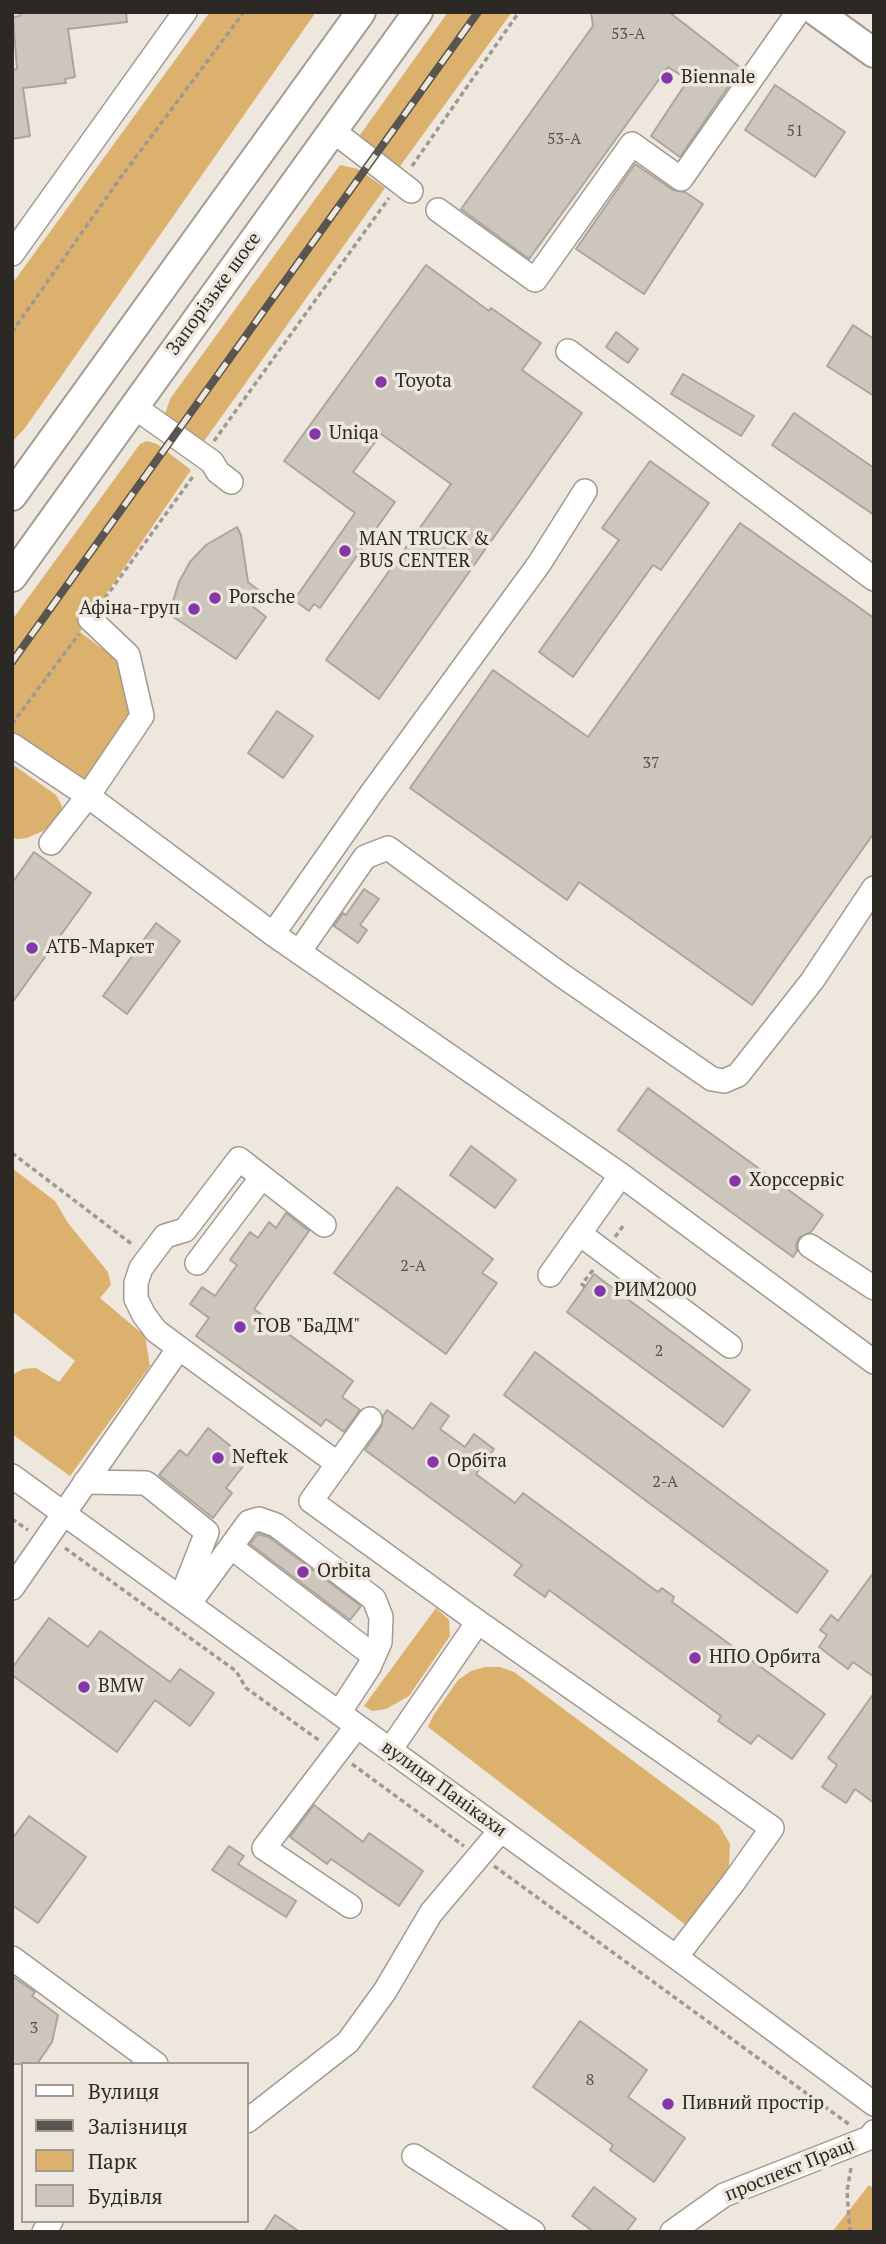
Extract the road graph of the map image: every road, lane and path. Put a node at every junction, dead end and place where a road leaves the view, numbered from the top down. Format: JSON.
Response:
{"nodes":[{"id":1,"x":185,"y":12,"type":"edge"},
{"id":2,"x":244,"y":12,"type":"edge"},
{"id":3,"x":361,"y":12,"type":"edge"},
{"id":4,"x":418,"y":12,"type":"edge"},
{"id":5,"x":519,"y":12,"type":"edge"},
{"id":6,"x":798,"y":12,"type":"edge"},
{"id":7,"x":817,"y":12,"type":"edge"},
{"id":8,"x":874,"y":53,"type":"edge"},
{"id":9,"x":332,"y":130,"type":"junction"},
{"id":10,"x":406,"y":186,"type":"junction"},
{"id":11,"x":439,"y":210,"type":"dead end"},
{"id":12,"x":12,"y":254,"type":"edge"},
{"id":13,"x":12,"y":332,"type":"edge"},
{"id":14,"x":568,"y":351,"type":"dead end"},
{"id":15,"x":133,"y":407,"type":"junction"},
{"id":16,"x":206,"y":458,"type":"junction"},
{"id":17,"x":231,"y":482,"type":"dead end"},
{"id":18,"x":14,"y":489,"type":"edge"},
{"id":19,"x":585,"y":491,"type":"dead end"},
{"id":20,"x":12,"y":577,"type":"edge"},
{"id":21,"x":874,"y":579,"type":"edge"},
{"id":22,"x":90,"y":619,"type":"junction"},
{"id":23,"x":12,"y":724,"type":"edge"},
{"id":24,"x":12,"y":745,"type":"edge"},
{"id":25,"x":88,"y":796,"type":"junction"},
{"id":26,"x":51,"y":843,"type":"dead end"},
{"id":27,"x":874,"y":888,"type":"edge"},
{"id":28,"x":272,"y":934,"type":"junction"},
{"id":29,"x":299,"y":952,"type":"junction"},
{"id":30,"x":12,"y":1153,"type":"edge"},
{"id":31,"x":621,"y":1175,"type":"junction"},
{"id":32,"x":262,"y":1177,"type":"junction"},
{"id":33,"x":324,"y":1226,"type":"dead end"},
{"id":34,"x":580,"y":1234,"type":"junction"},
{"id":35,"x":810,"y":1246,"type":"dead end"},
{"id":36,"x":148,"y":1257,"type":"junction"},
{"id":37,"x":197,"y":1263,"type":"dead end"},
{"id":38,"x":591,"y":1272,"type":"dead end"},
{"id":39,"x":550,"y":1275,"type":"dead end"},
{"id":40,"x":585,"y":1287,"type":"dead end"},
{"id":41,"x":874,"y":1288,"type":"edge"},
{"id":42,"x":730,"y":1346,"type":"dead end"},
{"id":43,"x":179,"y":1348,"type":"junction"},
{"id":44,"x":874,"y":1362,"type":"edge"},
{"id":45,"x":370,"y":1419,"type":"dead end"},
{"id":46,"x":338,"y":1464,"type":"junction"},
{"id":47,"x":12,"y":1476,"type":"edge"},
{"id":48,"x":85,"y":1482,"type":"junction"},
{"id":49,"x":63,"y":1513,"type":"junction"},
{"id":50,"x":12,"y":1519,"type":"edge"},
{"id":51,"x":44,"y":1542,"type":"junction"},
{"id":52,"x":231,"y":1547,"type":"junction"},
{"id":53,"x":12,"y":1588,"type":"edge"},
{"id":54,"x":185,"y":1601,"type":"junction"},
{"id":55,"x":478,"y":1622,"type":"junction"},
{"id":56,"x":374,"y":1656,"type":"junction"},
{"id":57,"x":348,"y":1719,"type":"junction"},
{"id":58,"x":390,"y":1750,"type":"junction"},
{"id":59,"x":336,"y":1753,"type":"junction"},
{"id":60,"x":501,"y":1830,"type":"junction"},
{"id":61,"x":479,"y":1856,"type":"junction"},
{"id":62,"x":351,"y":1906,"type":"dead end"},
{"id":63,"x":676,"y":1957,"type":"junction"},
{"id":64,"x":12,"y":1958,"type":"edge"},
{"id":65,"x":153,"y":2062,"type":"edge"},
{"id":66,"x":874,"y":2104,"type":"edge"},
{"id":67,"x":248,"y":2120,"type":"edge"},
{"id":68,"x":866,"y":2138,"type":"edge"},
{"id":69,"x":414,"y":2156,"type":"dead end"},
{"id":70,"x":533,"y":2232,"type":"edge"},
{"id":71,"x":672,"y":2232,"type":"edge"},
{"id":72,"x":850,"y":2232,"type":"edge"}],
"edges":[{"from":1,"to":12,"type":"street"},
{"from":2,"to":13,"type":"path"},
{"from":3,"to":18,"type":"main road"},
{"from":4,"to":9,"type":"main road","name":"Запорізьке шосе"},
{"from":5,"to":10,"type":"path"},
{"from":6,"to":11,"type":"street"},
{"from":7,"to":8,"type":"main road"},
{"from":9,"to":10,"type":"street"},
{"from":9,"to":15,"type":"main road","name":"Запорізьке шосе"},
{"from":10,"to":16,"type":"path"},
{"from":14,"to":21,"type":"street"},
{"from":15,"to":16,"type":"street"},
{"from":15,"to":20,"type":"main road","name":"Запорізьке шосе"},
{"from":16,"to":17,"type":"street"},
{"from":16,"to":22,"type":"path"},
{"from":19,"to":28,"type":"street"},
{"from":22,"to":23,"type":"path"},
{"from":22,"to":25,"type":"street"},
{"from":24,"to":25,"type":"street"},
{"from":25,"to":26,"type":"street"},
{"from":25,"to":28,"type":"street"},
{"from":27,"to":29,"type":"street"},
{"from":28,"to":29,"type":"street"},
{"from":29,"to":31,"type":"street"},
{"from":30,"to":36,"type":"path"},
{"from":31,"to":34,"type":"street"},
{"from":31,"to":44,"type":"street"},
{"from":32,"to":33,"type":"street"},
{"from":32,"to":36,"type":"street"},
{"from":32,"to":37,"type":"street"},
{"from":34,"to":39,"type":"street"},
{"from":34,"to":42,"type":"street"},
{"from":35,"to":41,"type":"street"},
{"from":36,"to":43,"type":"street"},
{"from":38,"to":40,"type":"path"},
{"from":43,"to":46,"type":"street"},
{"from":43,"to":48,"type":"street"},
{"from":45,"to":46,"type":"street"},
{"from":46,"to":55,"type":"street"},
{"from":47,"to":49,"type":"street","name":"вулиця Панікахи"},
{"from":48,"to":49,"type":"street"},
{"from":48,"to":54,"type":"street"},
{"from":49,"to":51,"type":"street"},
{"from":49,"to":54,"type":"street","name":"вулиця Панікахи"},
{"from":50,"to":51,"type":"path"},
{"from":51,"to":53,"type":"street"},
{"from":51,"to":59,"type":"path"},
{"from":52,"to":54,"type":"street"},
{"from":52,"to":56,"type":"street"},
{"from":52,"to":56,"type":"street"},
{"from":54,"to":57,"type":"street","name":"вулиця Панікахи"},
{"from":55,"to":58,"type":"street"},
{"from":55,"to":63,"type":"street"},
{"from":56,"to":57,"type":"street"},
{"from":57,"to":58,"type":"street","name":"вулиця Панікахи"},
{"from":57,"to":59,"type":"street"},
{"from":58,"to":60,"type":"street","name":"вулиця Панікахи"},
{"from":59,"to":61,"type":"path"},
{"from":59,"to":62,"type":"street"},
{"from":60,"to":61,"type":"street"},
{"from":60,"to":63,"type":"street","name":"вулиця Панікахи"},
{"from":61,"to":67,"type":"street"},
{"from":61,"to":68,"type":"path"},
{"from":63,"to":66,"type":"street","name":"вулиця Панікахи"},
{"from":64,"to":65,"type":"street"},
{"from":68,"to":71,"type":"street","name":"проспект Праці"},
{"from":68,"to":72,"type":"path"},
{"from":69,"to":70,"type":"street"}]}
